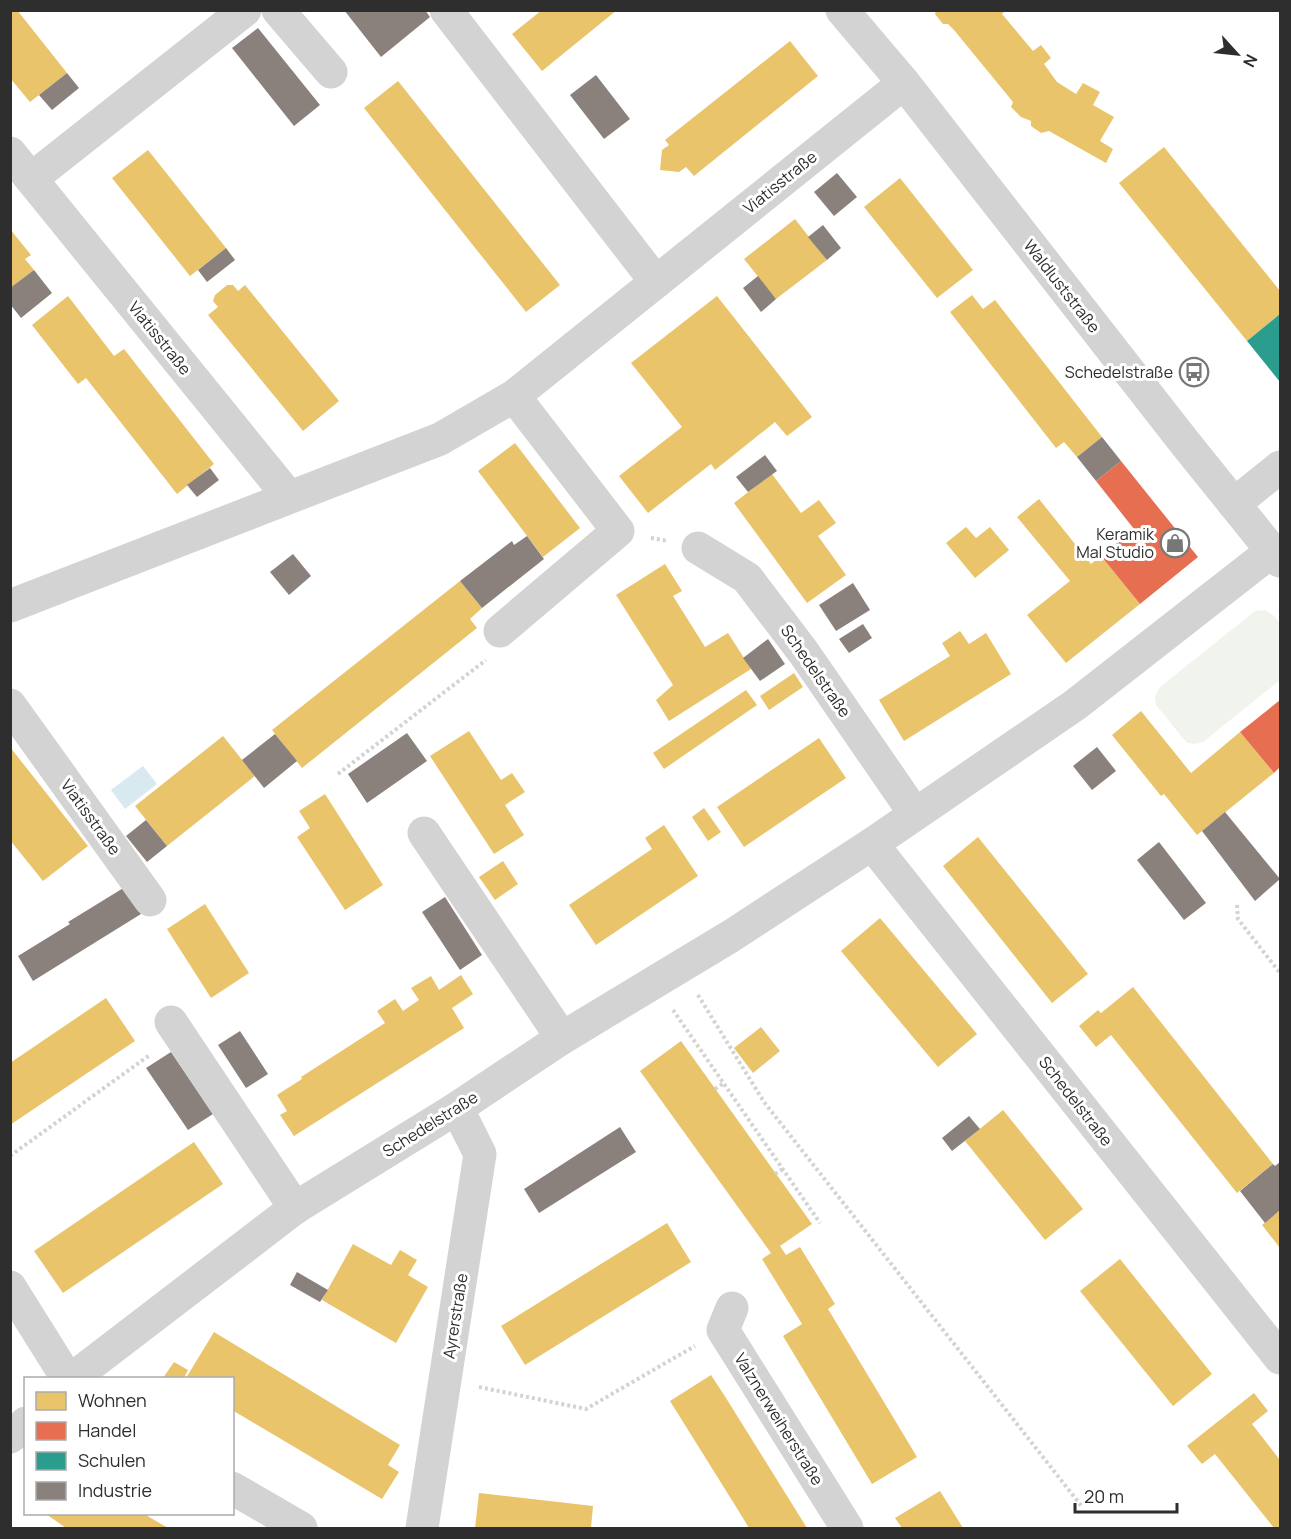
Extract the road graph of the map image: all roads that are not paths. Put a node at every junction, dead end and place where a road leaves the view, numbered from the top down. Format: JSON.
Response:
{"nodes":[{"id":1,"x":245,"y":10,"type":"edge"},
{"id":2,"x":278,"y":10,"type":"edge"},
{"id":3,"x":446,"y":10,"type":"edge"},
{"id":4,"x":842,"y":10,"type":"edge"},
{"id":5,"x":331,"y":72,"type":"dead end"},
{"id":6,"x":903,"y":82,"type":"junction"},
{"id":7,"x":10,"y":153,"type":"edge"},
{"id":8,"x":31,"y":179,"type":"junction"},
{"id":9,"x":656,"y":282,"type":"junction"},
{"id":10,"x":514,"y":396,"type":"junction"},
{"id":11,"x":1281,"y":467,"type":"edge"},
{"id":12,"x":289,"y":497,"type":"junction"},
{"id":13,"x":1234,"y":504,"type":"junction"},
{"id":14,"x":698,"y":548,"type":"road end"},
{"id":15,"x":1276,"y":556,"type":"edge"},
{"id":16,"x":10,"y":606,"type":"edge"},
{"id":17,"x":500,"y":631,"type":"road end"},
{"id":18,"x":10,"y":705,"type":"edge"},
{"id":19,"x":915,"y":814,"type":"junction"},
{"id":20,"x":424,"y":833,"type":"dead end"},
{"id":21,"x":872,"y":844,"type":"junction"},
{"id":22,"x":150,"y":900,"type":"dead end"},
{"id":23,"x":175,"y":1028,"type":"road end"},
{"id":24,"x":562,"y":1038,"type":"junction"},
{"id":25,"x":457,"y":1108,"type":"junction"},
{"id":26,"x":295,"y":1208,"type":"junction"},
{"id":27,"x":10,"y":1287,"type":"edge"},
{"id":28,"x":727,"y":1319,"type":"road end"},
{"id":29,"x":1281,"y":1358,"type":"edge"},
{"id":30,"x":66,"y":1377,"type":"edge"},
{"id":31,"x":74,"y":1377,"type":"edge"},
{"id":32,"x":24,"y":1425,"type":"edge"},
{"id":33,"x":10,"y":1437,"type":"edge"},
{"id":34,"x":234,"y":1489,"type":"edge"},
{"id":35,"x":301,"y":1528,"type":"edge"},
{"id":36,"x":422,"y":1528,"type":"edge"},
{"id":37,"x":847,"y":1528,"type":"edge"}],
"edges":[{"from":1,"to":8,"type":"street"},
{"from":2,"to":5,"type":"street"},
{"from":3,"to":9,"type":"street"},
{"from":4,"to":6,"type":"street","name":"Waldluststraße"},
{"from":6,"to":9,"type":"street","name":"Viatisstraße"},
{"from":6,"to":13,"type":"street","name":"Waldluststraße"},
{"from":7,"to":8,"type":"street","name":"Viatisstraße"},
{"from":8,"to":12,"type":"street","name":"Viatisstraße"},
{"from":9,"to":10,"type":"street","name":"Viatisstraße"},
{"from":10,"to":12,"type":"street","name":"Viatisstraße"},
{"from":10,"to":17,"type":"street"},
{"from":11,"to":13,"type":"street"},
{"from":12,"to":16,"type":"street","name":"Viatisstraße"},
{"from":13,"to":15,"type":"street","name":"Waldluststraße"},
{"from":14,"to":19,"type":"street","name":"Schedelstraße"},
{"from":15,"to":19,"type":"street","name":"Schedelstraße"},
{"from":18,"to":22,"type":"street","name":"Viatisstraße"},
{"from":19,"to":21,"type":"street","name":"Schedelstraße"},
{"from":20,"to":24,"type":"street"},
{"from":21,"to":24,"type":"street","name":"Schedelstraße"},
{"from":21,"to":29,"type":"street","name":"Schedelstraße"},
{"from":23,"to":26,"type":"street"},
{"from":24,"to":25,"type":"street","name":"Schedelstraße"},
{"from":25,"to":26,"type":"street","name":"Schedelstraße"},
{"from":25,"to":36,"type":"street","name":"Ayrerstraße"},
{"from":26,"to":31,"type":"street","name":"Schedelstraße"},
{"from":27,"to":30,"type":"street"},
{"from":28,"to":37,"type":"street","name":"Valznerweiherstraße"},
{"from":32,"to":33,"type":"street"},
{"from":34,"to":35,"type":"street"}]}
